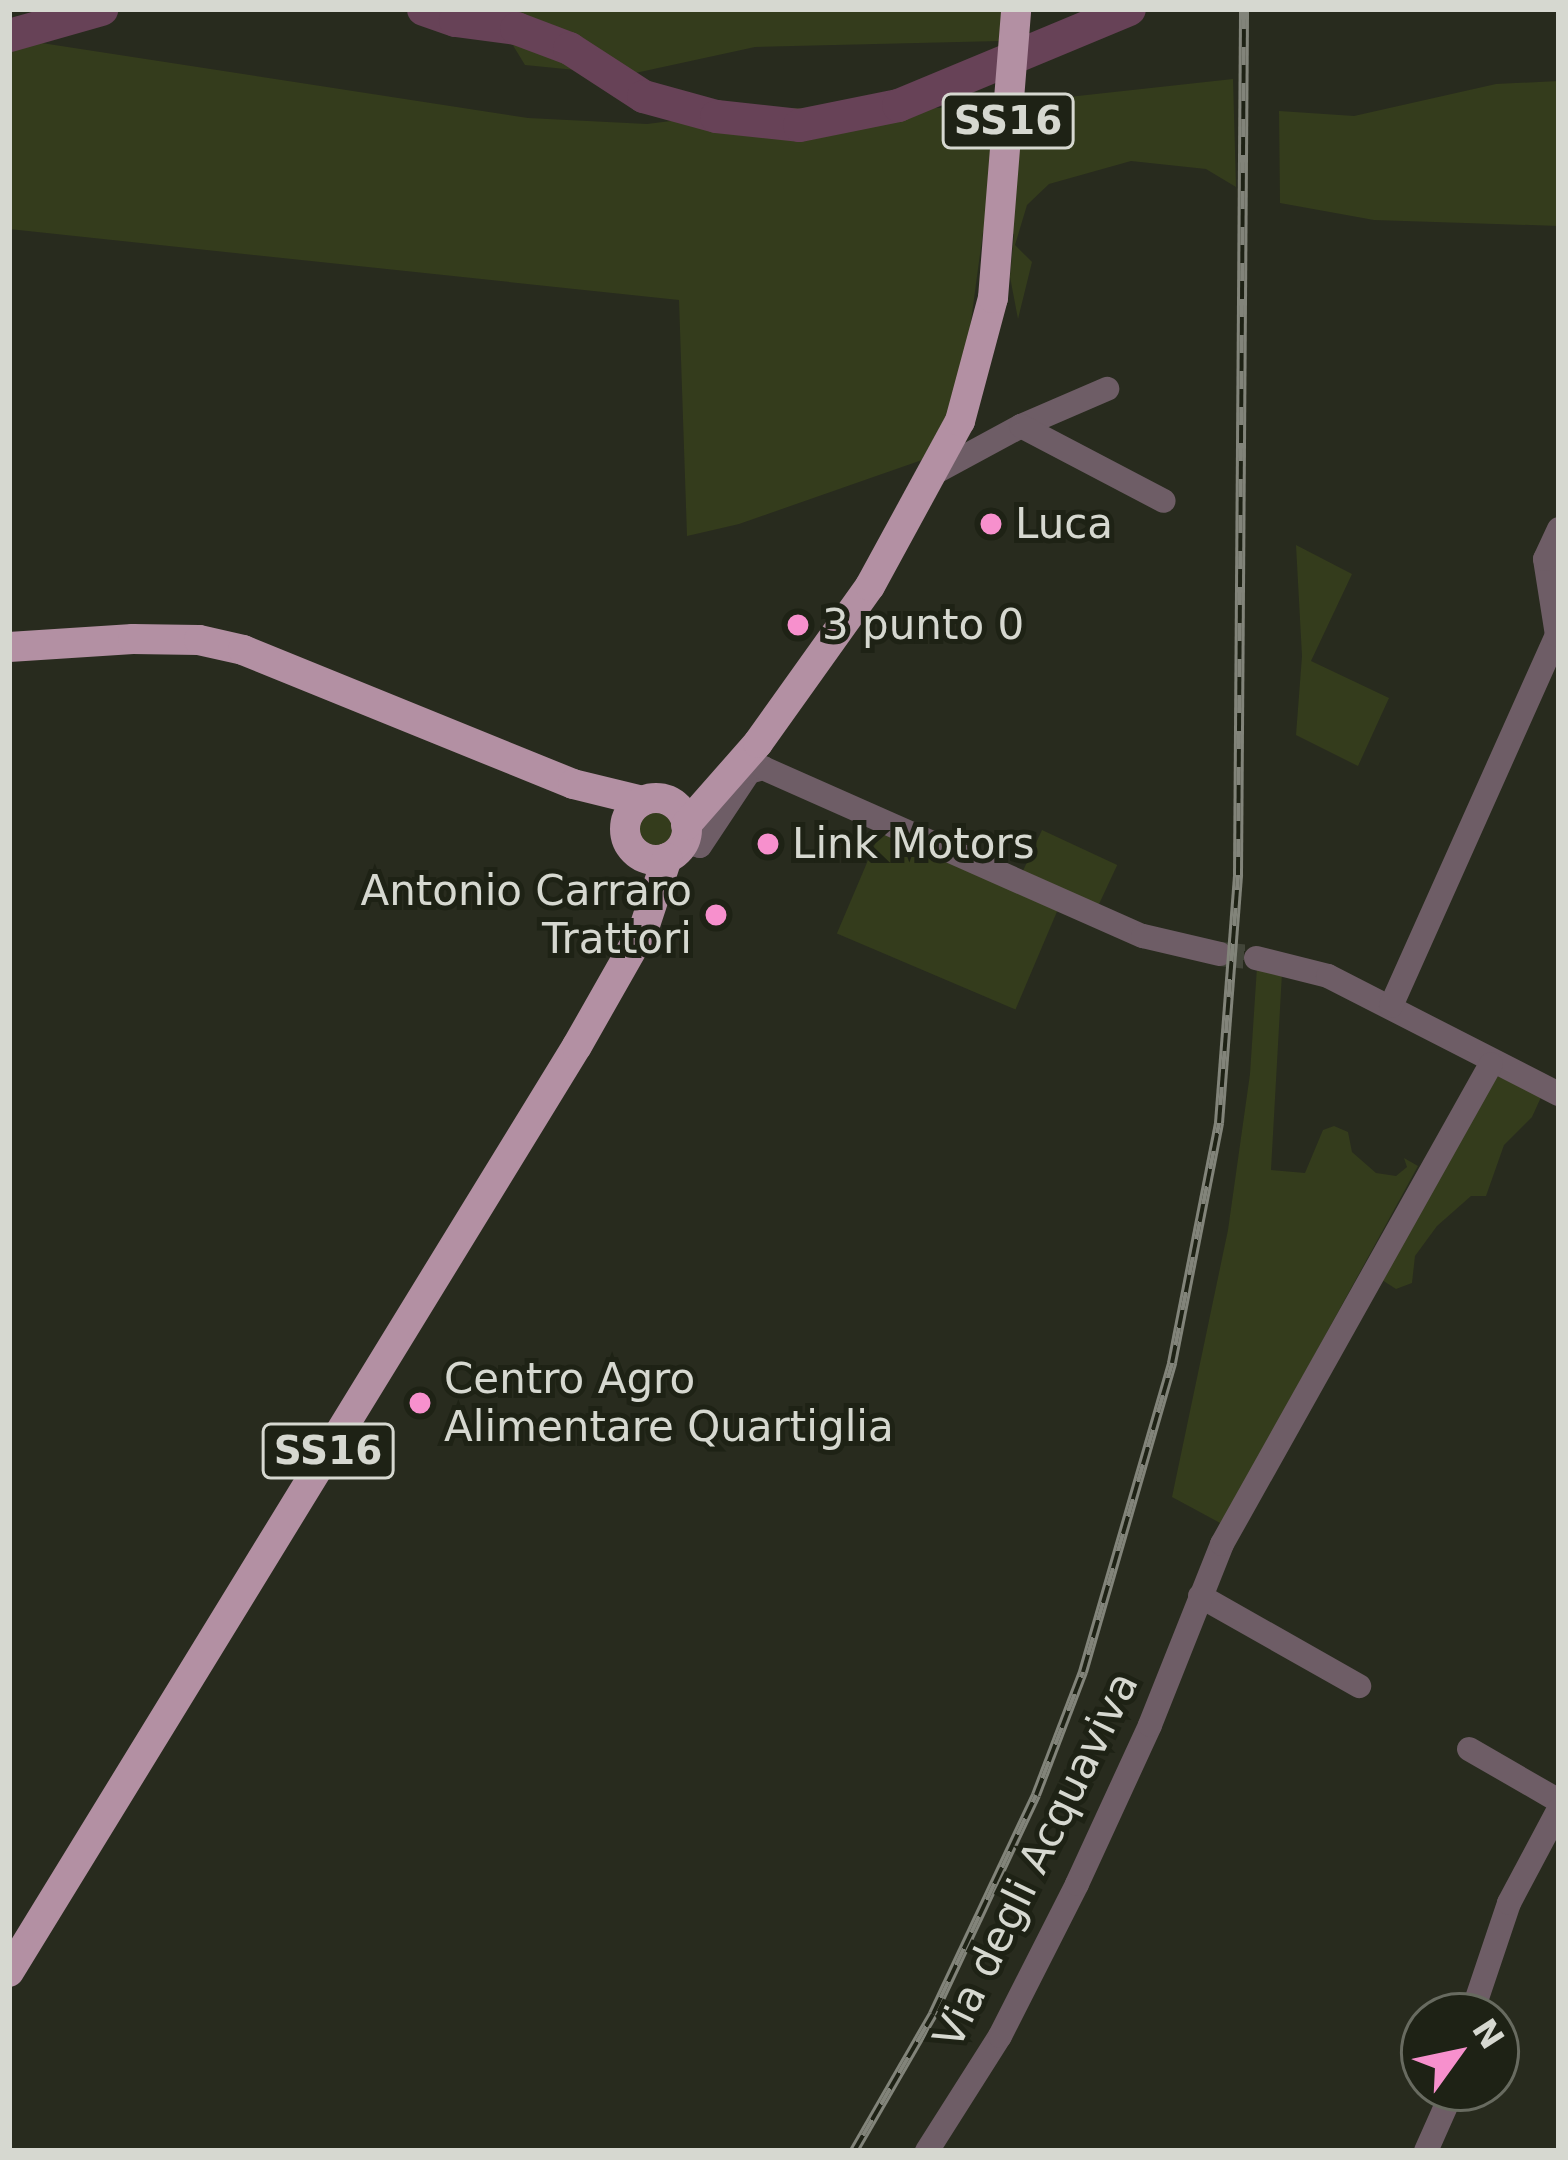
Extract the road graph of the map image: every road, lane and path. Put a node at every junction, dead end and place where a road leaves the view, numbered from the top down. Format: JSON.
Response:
{"nodes":[{"id":1,"x":1016,"y":9,"type":"edge"},
{"id":2,"x":1107,"y":389,"type":"dead end"},
{"id":3,"x":1021,"y":426,"type":"junction"},
{"id":4,"x":942,"y":461,"type":"junction"},
{"id":5,"x":1165,"y":501,"type":"dead end"},
{"id":6,"x":1559,"y":529,"type":"edge"},
{"id":7,"x":9,"y":647,"type":"edge"},
{"id":8,"x":742,"y":761,"type":"junction"},
{"id":9,"x":573,"y":784,"type":"junction"},
{"id":10,"x":647,"y":800,"type":"junction"},
{"id":11,"x":679,"y":842,"type":"junction"},
{"id":12,"x":630,"y":847,"type":"junction"},
{"id":13,"x":644,"y":928,"type":"junction"},
{"id":14,"x":1220,"y":954,"type":"tunnel mouth"},
{"id":15,"x":1256,"y":958,"type":"tunnel mouth"},
{"id":16,"x":1390,"y":1006,"type":"junction"},
{"id":17,"x":1491,"y":1064,"type":"junction"},
{"id":18,"x":1559,"y":1094,"type":"edge"},
{"id":19,"x":1200,"y":1595,"type":"junction"},
{"id":20,"x":1359,"y":1686,"type":"dead end"},
{"id":21,"x":1469,"y":1749,"type":"dead end"},
{"id":22,"x":1559,"y":1805,"type":"edge"},
{"id":23,"x":9,"y":1972,"type":"edge"},
{"id":24,"x":1479,"y":1992,"type":"edge"},
{"id":25,"x":1443,"y":2112,"type":"edge"},
{"id":26,"x":927,"y":2151,"type":"edge"},
{"id":27,"x":1426,"y":2151,"type":"edge"}],
"edges":[{"from":1,"to":4,"type":"main road","number":"SS16"},
{"from":2,"to":3,"type":"street"},
{"from":3,"to":4,"type":"street"},
{"from":3,"to":5,"type":"street"},
{"from":4,"to":8,"type":"main road","number":"SS16"},
{"from":6,"to":16,"type":"street"},
{"from":7,"to":9,"type":"main road"},
{"from":8,"to":10,"type":"main road"},
{"from":8,"to":11,"type":"main road","number":"SS16"},
{"from":9,"to":10,"type":"main road"},
{"from":9,"to":12,"type":"main road"},
{"from":10,"to":11,"type":"main road"},
{"from":10,"to":12,"type":"main road"},
{"from":11,"to":12,"type":"main road"},
{"from":11,"to":13,"type":"main road","number":"SS16"},
{"from":11,"to":14,"type":"street"},
{"from":12,"to":13,"type":"main road"},
{"from":13,"to":23,"type":"main road","number":"SS16"},
{"from":15,"to":16,"type":"street"},
{"from":16,"to":17,"type":"street"},
{"from":17,"to":18,"type":"street"},
{"from":17,"to":19,"type":"street","name":"Via degli Acquaviva"},
{"from":19,"to":20,"type":"street"},
{"from":19,"to":26,"type":"street","name":"Via degli Acquaviva"},
{"from":21,"to":22,"type":"street"},
{"from":22,"to":24,"type":"street"},
{"from":25,"to":27,"type":"street"}]}
